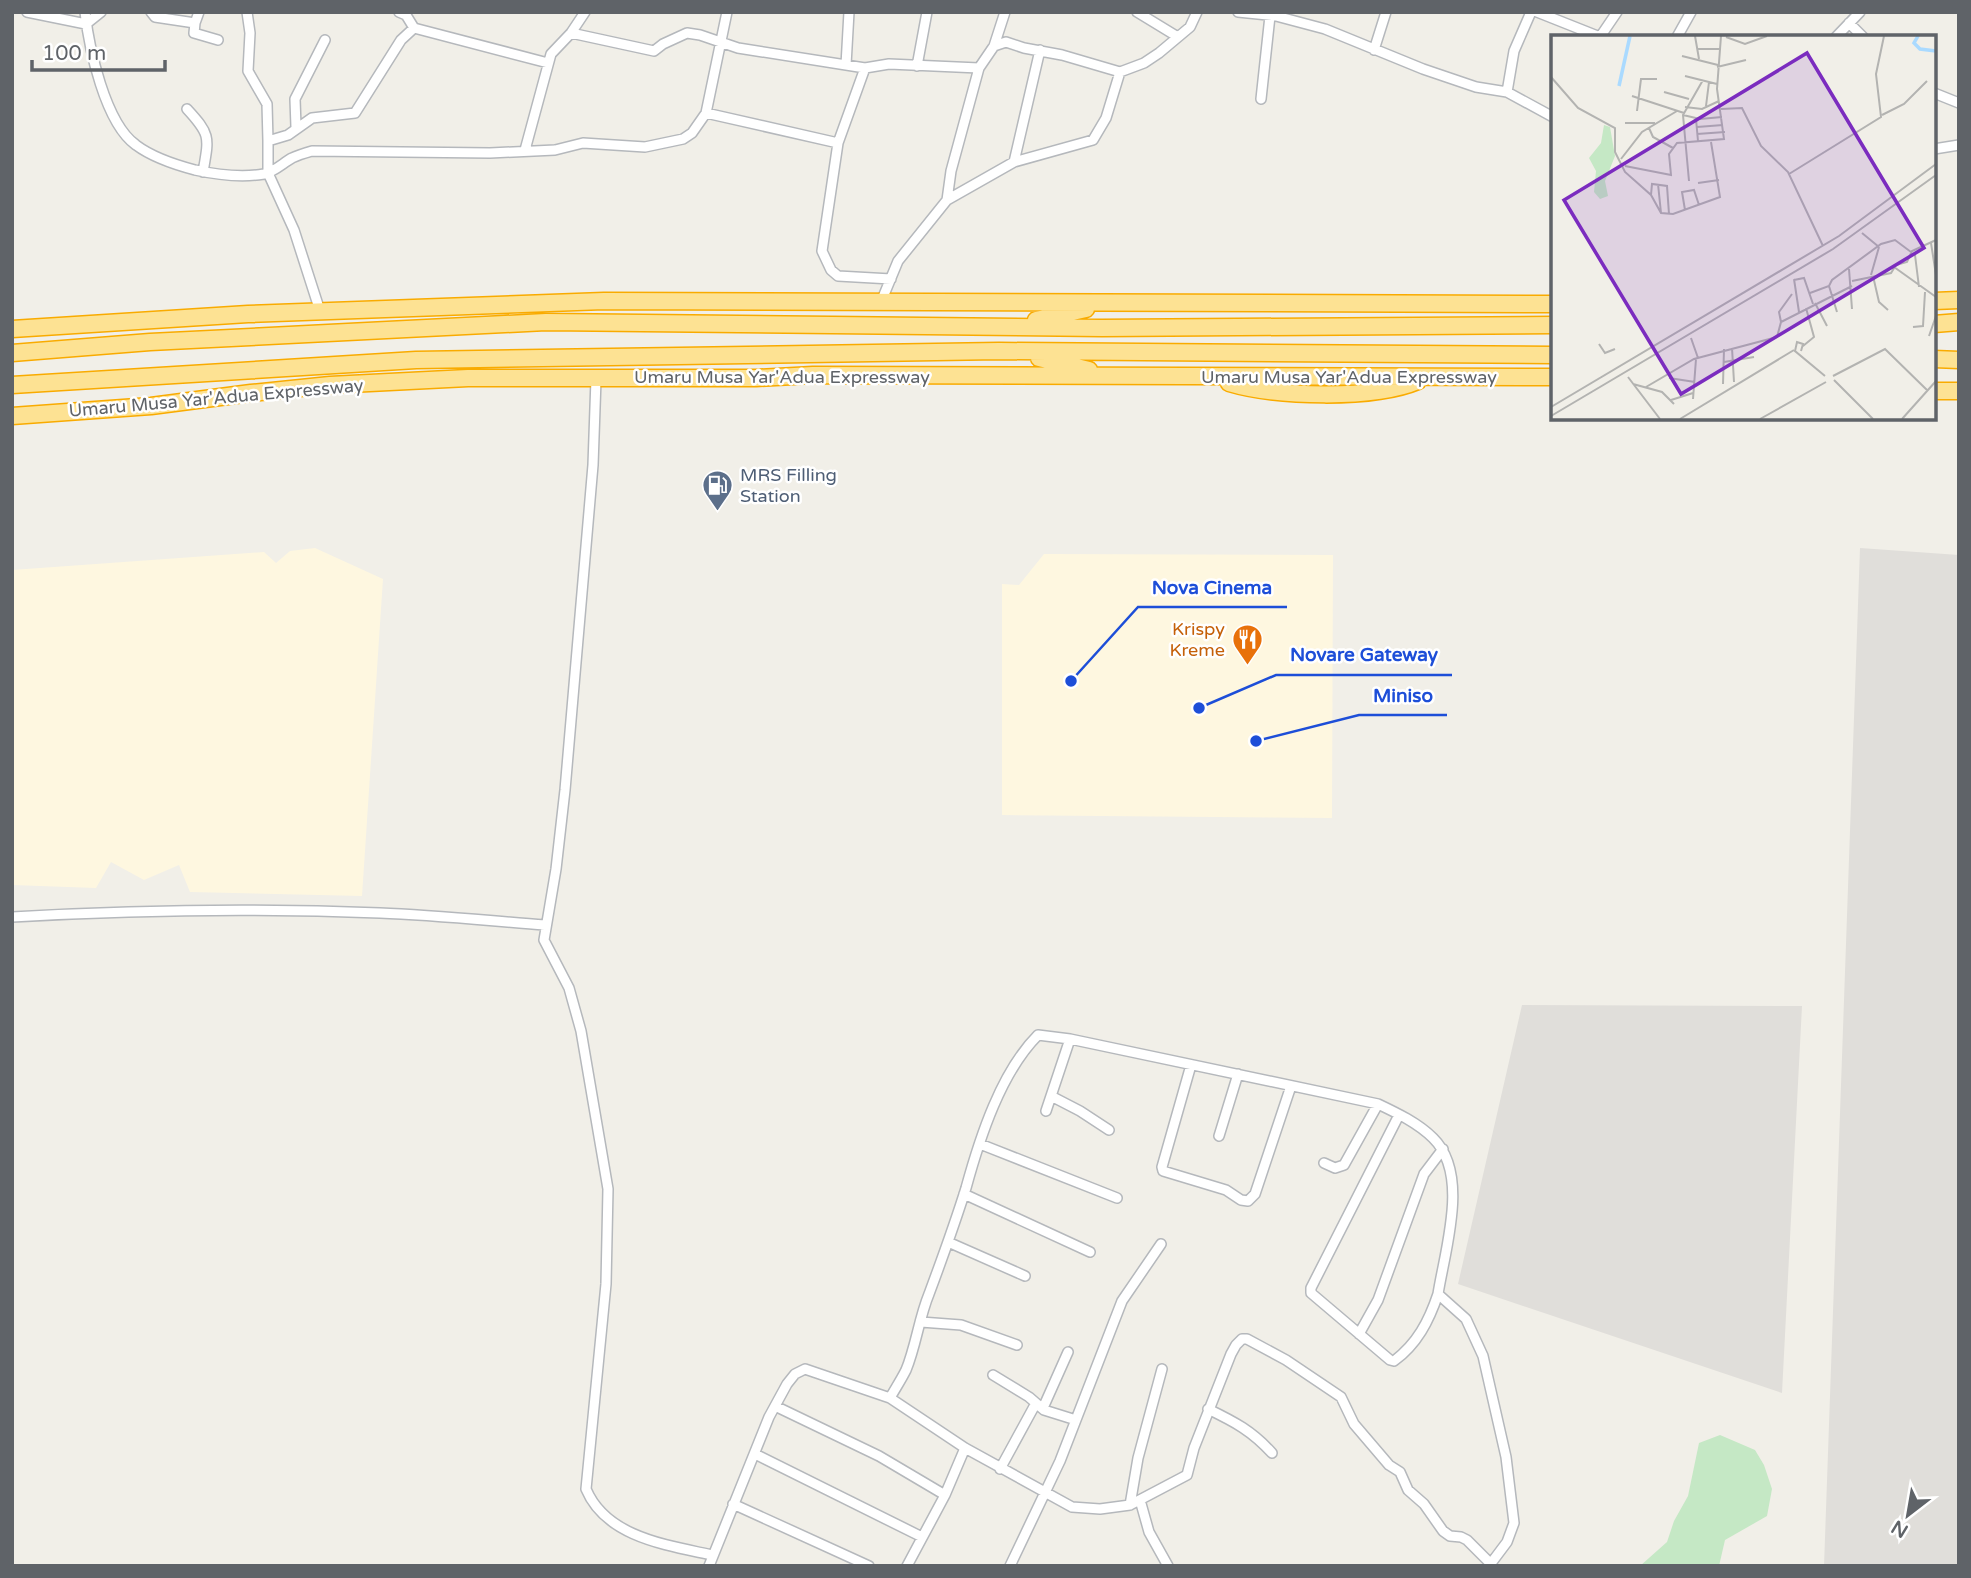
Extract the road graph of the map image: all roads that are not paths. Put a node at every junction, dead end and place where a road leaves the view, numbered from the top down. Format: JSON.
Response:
{"nodes":[{"id":1,"x":27,"y":12,"type":"edge"},
{"id":2,"x":85,"y":12,"type":"edge"},
{"id":3,"x":101,"y":12,"type":"edge"},
{"id":4,"x":151,"y":12,"type":"edge"},
{"id":5,"x":199,"y":12,"type":"edge"},
{"id":6,"x":247,"y":12,"type":"edge"},
{"id":7,"x":585,"y":12,"type":"edge"},
{"id":8,"x":727,"y":12,"type":"edge"},
{"id":9,"x":849,"y":12,"type":"edge"},
{"id":10,"x":928,"y":12,"type":"edge"},
{"id":11,"x":1005,"y":12,"type":"edge"},
{"id":12,"x":1137,"y":12,"type":"edge"},
{"id":13,"x":1197,"y":12,"type":"edge"},
{"id":14,"x":1238,"y":12,"type":"edge"},
{"id":15,"x":1386,"y":12,"type":"edge"},
{"id":16,"x":1531,"y":12,"type":"edge"},
{"id":17,"x":1537,"y":12,"type":"edge"},
{"id":18,"x":1617,"y":12,"type":"edge"},
{"id":19,"x":1691,"y":12,"type":"edge"},
{"id":20,"x":1860,"y":12,"type":"edge"},
{"id":21,"x":404,"y":13,"type":"edge"},
{"id":22,"x":1270,"y":16,"type":"junction"},
{"id":23,"x":195,"y":23,"type":"junction"},
{"id":24,"x":1849,"y":23,"type":"junction"},
{"id":25,"x":86,"y":24,"type":"junction"},
{"id":26,"x":414,"y":28,"type":"junction"},
{"id":27,"x":571,"y":33,"type":"junction"},
{"id":28,"x":1596,"y":35,"type":"edge"},
{"id":29,"x":1602,"y":35,"type":"edge"},
{"id":30,"x":1678,"y":35,"type":"edge"},
{"id":31,"x":1838,"y":35,"type":"edge"},
{"id":32,"x":1861,"y":35,"type":"edge"},
{"id":33,"x":1178,"y":37,"type":"junction"},
{"id":34,"x":218,"y":40,"type":"dead end"},
{"id":35,"x":325,"y":40,"type":"dead end"},
{"id":36,"x":723,"y":41,"type":"junction"},
{"id":37,"x":994,"y":46,"type":"junction"},
{"id":38,"x":1040,"y":50,"type":"junction"},
{"id":39,"x":1374,"y":50,"type":"junction"},
{"id":40,"x":548,"y":63,"type":"junction"},
{"id":41,"x":846,"y":65,"type":"junction"},
{"id":42,"x":917,"y":66,"type":"junction"},
{"id":43,"x":865,"y":68,"type":"junction"},
{"id":44,"x":979,"y":68,"type":"junction"},
{"id":45,"x":1120,"y":72,"type":"junction"},
{"id":46,"x":1507,"y":92,"type":"junction"},
{"id":47,"x":1936,"y":94,"type":"edge"},
{"id":48,"x":1261,"y":99,"type":"dead end"},
{"id":49,"x":1959,"y":103,"type":"edge"},
{"id":50,"x":187,"y":108,"type":"dead end"},
{"id":51,"x":706,"y":113,"type":"junction"},
{"id":52,"x":1551,"y":116,"type":"edge"},
{"id":53,"x":296,"y":127,"type":"junction"},
{"id":54,"x":268,"y":141,"type":"junction"},
{"id":55,"x":838,"y":143,"type":"junction"},
{"id":56,"x":1959,"y":145,"type":"edge"},
{"id":57,"x":1936,"y":149,"type":"edge"},
{"id":58,"x":525,"y":150,"type":"junction"},
{"id":59,"x":1014,"y":162,"type":"junction"},
{"id":60,"x":204,"y":172,"type":"junction"},
{"id":61,"x":268,"y":173,"type":"junction"},
{"id":62,"x":947,"y":200,"type":"junction"},
{"id":63,"x":891,"y":279,"type":"junction"},
{"id":64,"x":1959,"y":300,"type":"edge"},
{"id":65,"x":1936,"y":301,"type":"edge"},
{"id":66,"x":754,"y":302,"type":"junction"},
{"id":67,"x":881,"y":302,"type":"junction"},
{"id":68,"x":1112,"y":303,"type":"junction"},
{"id":69,"x":1551,"y":304,"type":"edge"},
{"id":70,"x":320,"y":312,"type":"junction"},
{"id":71,"x":1959,"y":322,"type":"edge"},
{"id":72,"x":1936,"y":324,"type":"edge"},
{"id":73,"x":869,"y":325,"type":"junction"},
{"id":74,"x":1551,"y":325,"type":"edge"},
{"id":75,"x":1010,"y":327,"type":"junction"},
{"id":76,"x":12,"y":329,"type":"edge"},
{"id":77,"x":1013,"y":351,"type":"junction"},
{"id":78,"x":12,"y":353,"type":"edge"},
{"id":79,"x":854,"y":353,"type":"junction"},
{"id":80,"x":1551,"y":355,"type":"edge"},
{"id":81,"x":1936,"y":359,"type":"edge"},
{"id":82,"x":1959,"y":360,"type":"edge"},
{"id":83,"x":1113,"y":376,"type":"junction"},
{"id":84,"x":1551,"y":377,"type":"edge"},
{"id":85,"x":756,"y":378,"type":"junction"},
{"id":86,"x":596,"y":379,"type":"junction"},
{"id":87,"x":12,"y":385,"type":"edge"},
{"id":88,"x":1936,"y":391,"type":"edge"},
{"id":89,"x":1959,"y":391,"type":"edge"},
{"id":90,"x":12,"y":416,"type":"edge"},
{"id":91,"x":12,"y":917,"type":"edge"},
{"id":92,"x":545,"y":925,"type":"junction"},
{"id":93,"x":1070,"y":1039,"type":"junction"},
{"id":94,"x":1191,"y":1065,"type":"junction"},
{"id":95,"x":1238,"y":1074,"type":"junction"},
{"id":96,"x":1291,"y":1086,"type":"junction"},
{"id":97,"x":1051,"y":1096,"type":"junction"},
{"id":98,"x":1378,"y":1104,"type":"junction"},
{"id":99,"x":1046,"y":1111,"type":"dead end"},
{"id":100,"x":1399,"y":1115,"type":"junction"},
{"id":101,"x":1110,"y":1130,"type":"dead end"},
{"id":102,"x":1219,"y":1136,"type":"dead end"},
{"id":103,"x":980,"y":1144,"type":"junction"},
{"id":104,"x":1443,"y":1149,"type":"junction"},
{"id":105,"x":1324,"y":1163,"type":"dead end"},
{"id":106,"x":964,"y":1194,"type":"junction"},
{"id":107,"x":1117,"y":1198,"type":"dead end"},
{"id":108,"x":948,"y":1242,"type":"junction"},
{"id":109,"x":1161,"y":1244,"type":"dead end"},
{"id":110,"x":1090,"y":1252,"type":"dead end"},
{"id":111,"x":1025,"y":1276,"type":"dead end"},
{"id":112,"x":1438,"y":1294,"type":"junction"},
{"id":113,"x":921,"y":1322,"type":"junction"},
{"id":114,"x":1359,"y":1334,"type":"junction"},
{"id":115,"x":1017,"y":1345,"type":"dead end"},
{"id":116,"x":1068,"y":1352,"type":"dead end"},
{"id":117,"x":1163,"y":1369,"type":"dead end"},
{"id":118,"x":993,"y":1375,"type":"dead end"},
{"id":119,"x":890,"y":1398,"type":"junction"},
{"id":120,"x":1039,"y":1405,"type":"junction"},
{"id":121,"x":775,"y":1406,"type":"junction"},
{"id":122,"x":1208,"y":1409,"type":"junction"},
{"id":123,"x":1076,"y":1420,"type":"junction"},
{"id":124,"x":965,"y":1448,"type":"junction"},
{"id":125,"x":1272,"y":1453,"type":"dead end"},
{"id":126,"x":755,"y":1454,"type":"junction"},
{"id":127,"x":1000,"y":1469,"type":"junction"},
{"id":128,"x":1044,"y":1494,"type":"junction"},
{"id":129,"x":945,"y":1495,"type":"junction"},
{"id":130,"x":1135,"y":1502,"type":"junction"},
{"id":131,"x":733,"y":1504,"type":"junction"},
{"id":132,"x":922,"y":1537,"type":"junction"},
{"id":133,"x":712,"y":1555,"type":"junction"},
{"id":134,"x":1489,"y":1564,"type":"edge"},
{"id":135,"x":709,"y":1566,"type":"edge"},
{"id":136,"x":869,"y":1566,"type":"edge"},
{"id":137,"x":907,"y":1566,"type":"edge"},
{"id":138,"x":1010,"y":1566,"type":"edge"},
{"id":139,"x":1168,"y":1566,"type":"edge"}],
"edges":[{"from":1,"to":25,"type":"street"},
{"from":2,"to":25,"type":"street"},
{"from":3,"to":25,"type":"street"},
{"from":4,"to":23,"type":"street"},
{"from":5,"to":23,"type":"street"},
{"from":6,"to":54,"type":"street"},
{"from":7,"to":27,"type":"street"},
{"from":8,"to":36,"type":"street"},
{"from":9,"to":41,"type":"street"},
{"from":10,"to":42,"type":"street"},
{"from":11,"to":37,"type":"street"},
{"from":12,"to":33,"type":"street"},
{"from":13,"to":33,"type":"street"},
{"from":14,"to":22,"type":"street"},
{"from":15,"to":39,"type":"street"},
{"from":16,"to":46,"type":"street"},
{"from":17,"to":28,"type":"street"},
{"from":18,"to":29,"type":"street"},
{"from":19,"to":30,"type":"street"},
{"from":20,"to":24,"type":"street"},
{"from":21,"to":26,"type":"street"},
{"from":22,"to":39,"type":"street"},
{"from":22,"to":48,"type":"street"},
{"from":23,"to":34,"type":"street"},
{"from":24,"to":31,"type":"street"},
{"from":24,"to":32,"type":"street"},
{"from":25,"to":60,"type":"street"},
{"from":26,"to":40,"type":"street"},
{"from":26,"to":53,"type":"street"},
{"from":27,"to":36,"type":"street"},
{"from":27,"to":40,"type":"street"},
{"from":33,"to":45,"type":"street"},
{"from":35,"to":53,"type":"street"},
{"from":36,"to":41,"type":"street"},
{"from":36,"to":51,"type":"street"},
{"from":37,"to":38,"type":"street"},
{"from":37,"to":44,"type":"street"},
{"from":38,"to":45,"type":"street"},
{"from":38,"to":59,"type":"street"},
{"from":39,"to":46,"type":"street"},
{"from":40,"to":58,"type":"street"},
{"from":41,"to":43,"type":"street"},
{"from":42,"to":43,"type":"street"},
{"from":42,"to":44,"type":"street"},
{"from":43,"to":55,"type":"street"},
{"from":44,"to":62,"type":"street"},
{"from":45,"to":59,"type":"street"},
{"from":46,"to":52,"type":"street"},
{"from":47,"to":49,"type":"street"},
{"from":50,"to":60,"type":"street"},
{"from":51,"to":55,"type":"street"},
{"from":51,"to":58,"type":"street"},
{"from":53,"to":54,"type":"street"},
{"from":54,"to":61,"type":"street"},
{"from":55,"to":63,"type":"street"},
{"from":56,"to":57,"type":"street"},
{"from":58,"to":61,"type":"street"},
{"from":59,"to":62,"type":"street"},
{"from":60,"to":61,"type":"street"},
{"from":61,"to":70,"type":"street"},
{"from":62,"to":63,"type":"street"},
{"from":63,"to":67,"type":"street"},
{"from":64,"to":65,"type":"highway"},
{"from":66,"to":67,"type":"highway"},
{"from":66,"to":70,"type":"highway"},
{"from":66,"to":73,"type":"highway"},
{"from":67,"to":68,"type":"highway"},
{"from":68,"to":69,"type":"highway"},
{"from":68,"to":75,"type":"highway"},
{"from":70,"to":76,"type":"highway"},
{"from":71,"to":72,"type":"highway"},
{"from":73,"to":75,"type":"highway"},
{"from":73,"to":78,"type":"highway"},
{"from":74,"to":75,"type":"highway"},
{"from":77,"to":79,"type":"highway","name":"Umaru Musa Yar'Adua Expressway"},
{"from":77,"to":80,"type":"highway","name":"Umaru Musa Yar'Adua Expressway"},
{"from":77,"to":83,"type":"highway"},
{"from":79,"to":85,"type":"highway"},
{"from":79,"to":87,"type":"highway","name":"Umaru Musa Yar'Adua Expressway"},
{"from":81,"to":82,"type":"highway"},
{"from":83,"to":84,"type":"highway","name":"Umaru Musa Yar'Adua Expressway"},
{"from":83,"to":85,"type":"highway","name":"Umaru Musa Yar'Adua Expressway"},
{"from":85,"to":86,"type":"highway","name":"Umaru Musa Yar'Adua Expressway"},
{"from":86,"to":90,"type":"highway","name":"Umaru Musa Yar'Adua Expressway"},
{"from":86,"to":92,"type":"street"},
{"from":88,"to":89,"type":"highway"},
{"from":91,"to":92,"type":"street"},
{"from":92,"to":133,"type":"street"},
{"from":93,"to":94,"type":"street"},
{"from":93,"to":97,"type":"street"},
{"from":93,"to":103,"type":"street"},
{"from":94,"to":95,"type":"street"},
{"from":94,"to":96,"type":"street"},
{"from":95,"to":96,"type":"street"},
{"from":95,"to":102,"type":"street"},
{"from":96,"to":98,"type":"street"},
{"from":97,"to":99,"type":"street"},
{"from":97,"to":101,"type":"street"},
{"from":98,"to":100,"type":"street"},
{"from":98,"to":105,"type":"street"},
{"from":100,"to":104,"type":"street"},
{"from":100,"to":114,"type":"street"},
{"from":103,"to":106,"type":"street"},
{"from":103,"to":107,"type":"street"},
{"from":104,"to":112,"type":"street"},
{"from":104,"to":114,"type":"street"},
{"from":106,"to":108,"type":"street"},
{"from":106,"to":110,"type":"street"},
{"from":108,"to":111,"type":"street"},
{"from":108,"to":113,"type":"street"},
{"from":109,"to":123,"type":"street"},
{"from":112,"to":114,"type":"street"},
{"from":112,"to":134,"type":"street"},
{"from":113,"to":115,"type":"street"},
{"from":113,"to":119,"type":"street"},
{"from":116,"to":120,"type":"street"},
{"from":117,"to":130,"type":"street"},
{"from":118,"to":120,"type":"street"},
{"from":119,"to":121,"type":"street"},
{"from":119,"to":124,"type":"street"},
{"from":120,"to":123,"type":"street"},
{"from":120,"to":127,"type":"street"},
{"from":121,"to":126,"type":"street"},
{"from":121,"to":129,"type":"street"},
{"from":122,"to":125,"type":"street"},
{"from":122,"to":130,"type":"street"},
{"from":122,"to":134,"type":"street"},
{"from":123,"to":128,"type":"street"},
{"from":124,"to":127,"type":"street"},
{"from":124,"to":129,"type":"street"},
{"from":126,"to":131,"type":"street"},
{"from":126,"to":132,"type":"street"},
{"from":127,"to":128,"type":"street"},
{"from":128,"to":130,"type":"street"},
{"from":128,"to":138,"type":"street"},
{"from":129,"to":132,"type":"street"},
{"from":130,"to":139,"type":"street"},
{"from":131,"to":133,"type":"street"},
{"from":131,"to":136,"type":"street"},
{"from":132,"to":137,"type":"street"},
{"from":133,"to":135,"type":"street"}]}
